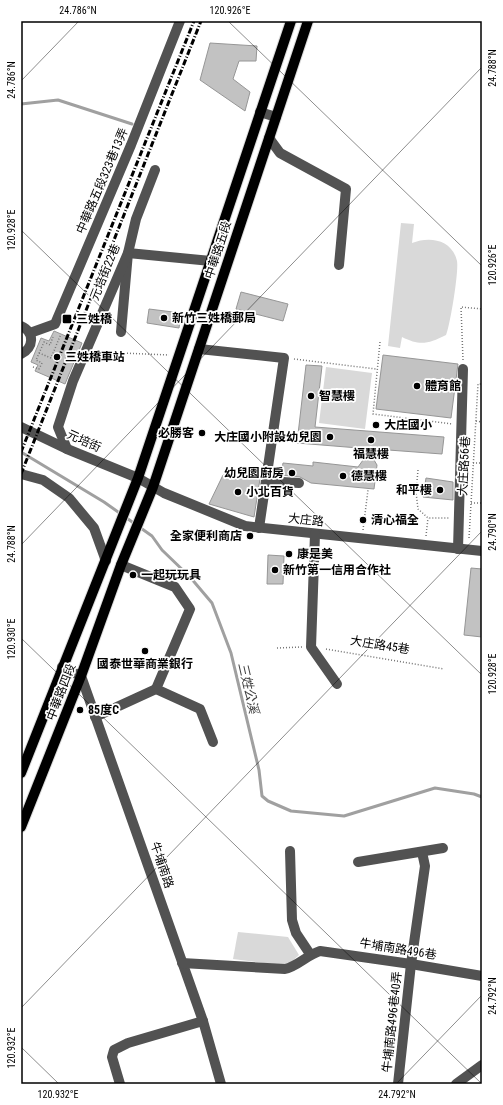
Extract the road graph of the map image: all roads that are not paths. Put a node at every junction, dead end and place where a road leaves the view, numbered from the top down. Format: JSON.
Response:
{"nodes":[{"id":1,"x":180,"y":21,"type":"edge"},
{"id":2,"x":291,"y":21,"type":"edge"},
{"id":3,"x":308,"y":21,"type":"edge"},
{"id":4,"x":260,"y":112,"type":"junction"},
{"id":5,"x":276,"y":117,"type":"junction"},
{"id":6,"x":269,"y":138,"type":"junction"},
{"id":7,"x":155,"y":170,"type":"dead end"},
{"id":8,"x":128,"y":253,"type":"junction"},
{"id":9,"x":211,"y":261,"type":"junction"},
{"id":10,"x":339,"y":265,"type":"dead end"},
{"id":11,"x":21,"y":326,"type":"edge"},
{"id":12,"x":121,"y":332,"type":"dead end"},
{"id":13,"x":30,"y":333,"type":"junction"},
{"id":14,"x":199,"y":349,"type":"junction"},
{"id":15,"x":21,"y":354,"type":"edge"},
{"id":16,"x":463,"y":369,"type":"road end"},
{"id":17,"x":21,"y":427,"type":"edge"},
{"id":18,"x":67,"y":449,"type":"junction"},
{"id":19,"x":21,"y":474,"type":"edge"},
{"id":20,"x":138,"y":478,"type":"junction"},
{"id":21,"x":266,"y":481,"type":"junction"},
{"id":22,"x":299,"y":483,"type":"dead end"},
{"id":23,"x":153,"y":487,"type":"junction"},
{"id":24,"x":259,"y":528,"type":"junction"},
{"id":25,"x":315,"y":534,"type":"junction"},
{"id":26,"x":463,"y":549,"type":"junction"},
{"id":27,"x":482,"y":551,"type":"edge"},
{"id":28,"x":106,"y":561,"type":"junction"},
{"id":29,"x":121,"y":565,"type":"junction"},
{"id":30,"x":62,"y":667,"type":"junction"},
{"id":31,"x":81,"y":676,"type":"junction"},
{"id":32,"x":338,"y":684,"type":"dead end"},
{"id":33,"x":156,"y":689,"type":"junction"},
{"id":34,"x":95,"y":717,"type":"junction"},
{"id":35,"x":213,"y":742,"type":"dead end"},
{"id":36,"x":21,"y":773,"type":"edge"},
{"id":37,"x":21,"y":827,"type":"edge"},
{"id":38,"x":443,"y":848,"type":"dead end"},
{"id":39,"x":290,"y":851,"type":"dead end"},
{"id":40,"x":422,"y":852,"type":"junction"},
{"id":41,"x":358,"y":862,"type":"dead end"},
{"id":42,"x":310,"y":954,"type":"junction"},
{"id":43,"x":182,"y":963,"type":"junction"},
{"id":44,"x":411,"y":964,"type":"junction"},
{"id":45,"x":482,"y":976,"type":"edge"},
{"id":46,"x":203,"y":1021,"type":"junction"},
{"id":47,"x":482,"y":1065,"type":"edge"},
{"id":48,"x":120,"y":1084,"type":"edge"},
{"id":49,"x":221,"y":1084,"type":"edge"},
{"id":50,"x":398,"y":1084,"type":"edge"},
{"id":51,"x":456,"y":1084,"type":"edge"}],
"edges":[{"from":1,"to":13,"type":"street","name":"中華路五段323巷13弄"},
{"from":2,"to":4,"type":"main road","name":"中華路五段"},
{"from":3,"to":5,"type":"main road","name":"中華路五段"},
{"from":4,"to":5,"type":"street"},
{"from":4,"to":9,"type":"main road","name":"中華路五段"},
{"from":5,"to":6,"type":"main road","name":"中華路五段"},
{"from":6,"to":10,"type":"street"},
{"from":6,"to":14,"type":"main road","name":"中華路五段"},
{"from":7,"to":8,"type":"street","name":"元培街22巷"},
{"from":8,"to":9,"type":"street"},
{"from":8,"to":12,"type":"street"},
{"from":8,"to":18,"type":"street","name":"元培街22巷"},
{"from":9,"to":20,"type":"main road","name":"中華路五段"},
{"from":11,"to":13,"type":"street"},
{"from":13,"to":15,"type":"street"},
{"from":14,"to":21,"type":"street"},
{"from":14,"to":23,"type":"main road","name":"中華路五段"},
{"from":16,"to":26,"type":"street"},
{"from":17,"to":18,"type":"street","name":"元培街"},
{"from":18,"to":20,"type":"street","name":"元培街"},
{"from":19,"to":28,"type":"street"},
{"from":20,"to":23,"type":"street","name":"大庄路"},
{"from":20,"to":28,"type":"main road"},
{"from":21,"to":22,"type":"street"},
{"from":21,"to":24,"type":"street"},
{"from":23,"to":24,"type":"street","name":"大庄路"},
{"from":23,"to":29,"type":"main road"},
{"from":24,"to":25,"type":"street","name":"大庄路"},
{"from":25,"to":26,"type":"street","name":"大庄路"},
{"from":25,"to":32,"type":"street"},
{"from":26,"to":27,"type":"street","name":"大庄路"},
{"from":28,"to":30,"type":"main road","name":"中華路四段"},
{"from":29,"to":31,"type":"main road","name":"中華路四段"},
{"from":29,"to":33,"type":"street"},
{"from":30,"to":31,"type":"street"},
{"from":30,"to":36,"type":"main road","name":"中華路四段"},
{"from":31,"to":34,"type":"street","name":"牛埔南路"},
{"from":31,"to":37,"type":"main road","name":"中華路四段"},
{"from":33,"to":34,"type":"street"},
{"from":33,"to":35,"type":"street"},
{"from":34,"to":43,"type":"street","name":"牛埔南路"},
{"from":38,"to":40,"type":"street"},
{"from":39,"to":42,"type":"street"},
{"from":40,"to":41,"type":"street"},
{"from":40,"to":44,"type":"street","name":"牛埔南路496巷40弄"},
{"from":42,"to":43,"type":"street"},
{"from":42,"to":44,"type":"street","name":"牛埔南路496巷"},
{"from":43,"to":46,"type":"street","name":"牛埔南路"},
{"from":44,"to":45,"type":"street","name":"牛埔南路496巷"},
{"from":44,"to":50,"type":"street","name":"牛埔南路496巷40弄"},
{"from":46,"to":48,"type":"street"},
{"from":46,"to":49,"type":"street","name":"牛埔南路"},
{"from":47,"to":51,"type":"street"}]}
